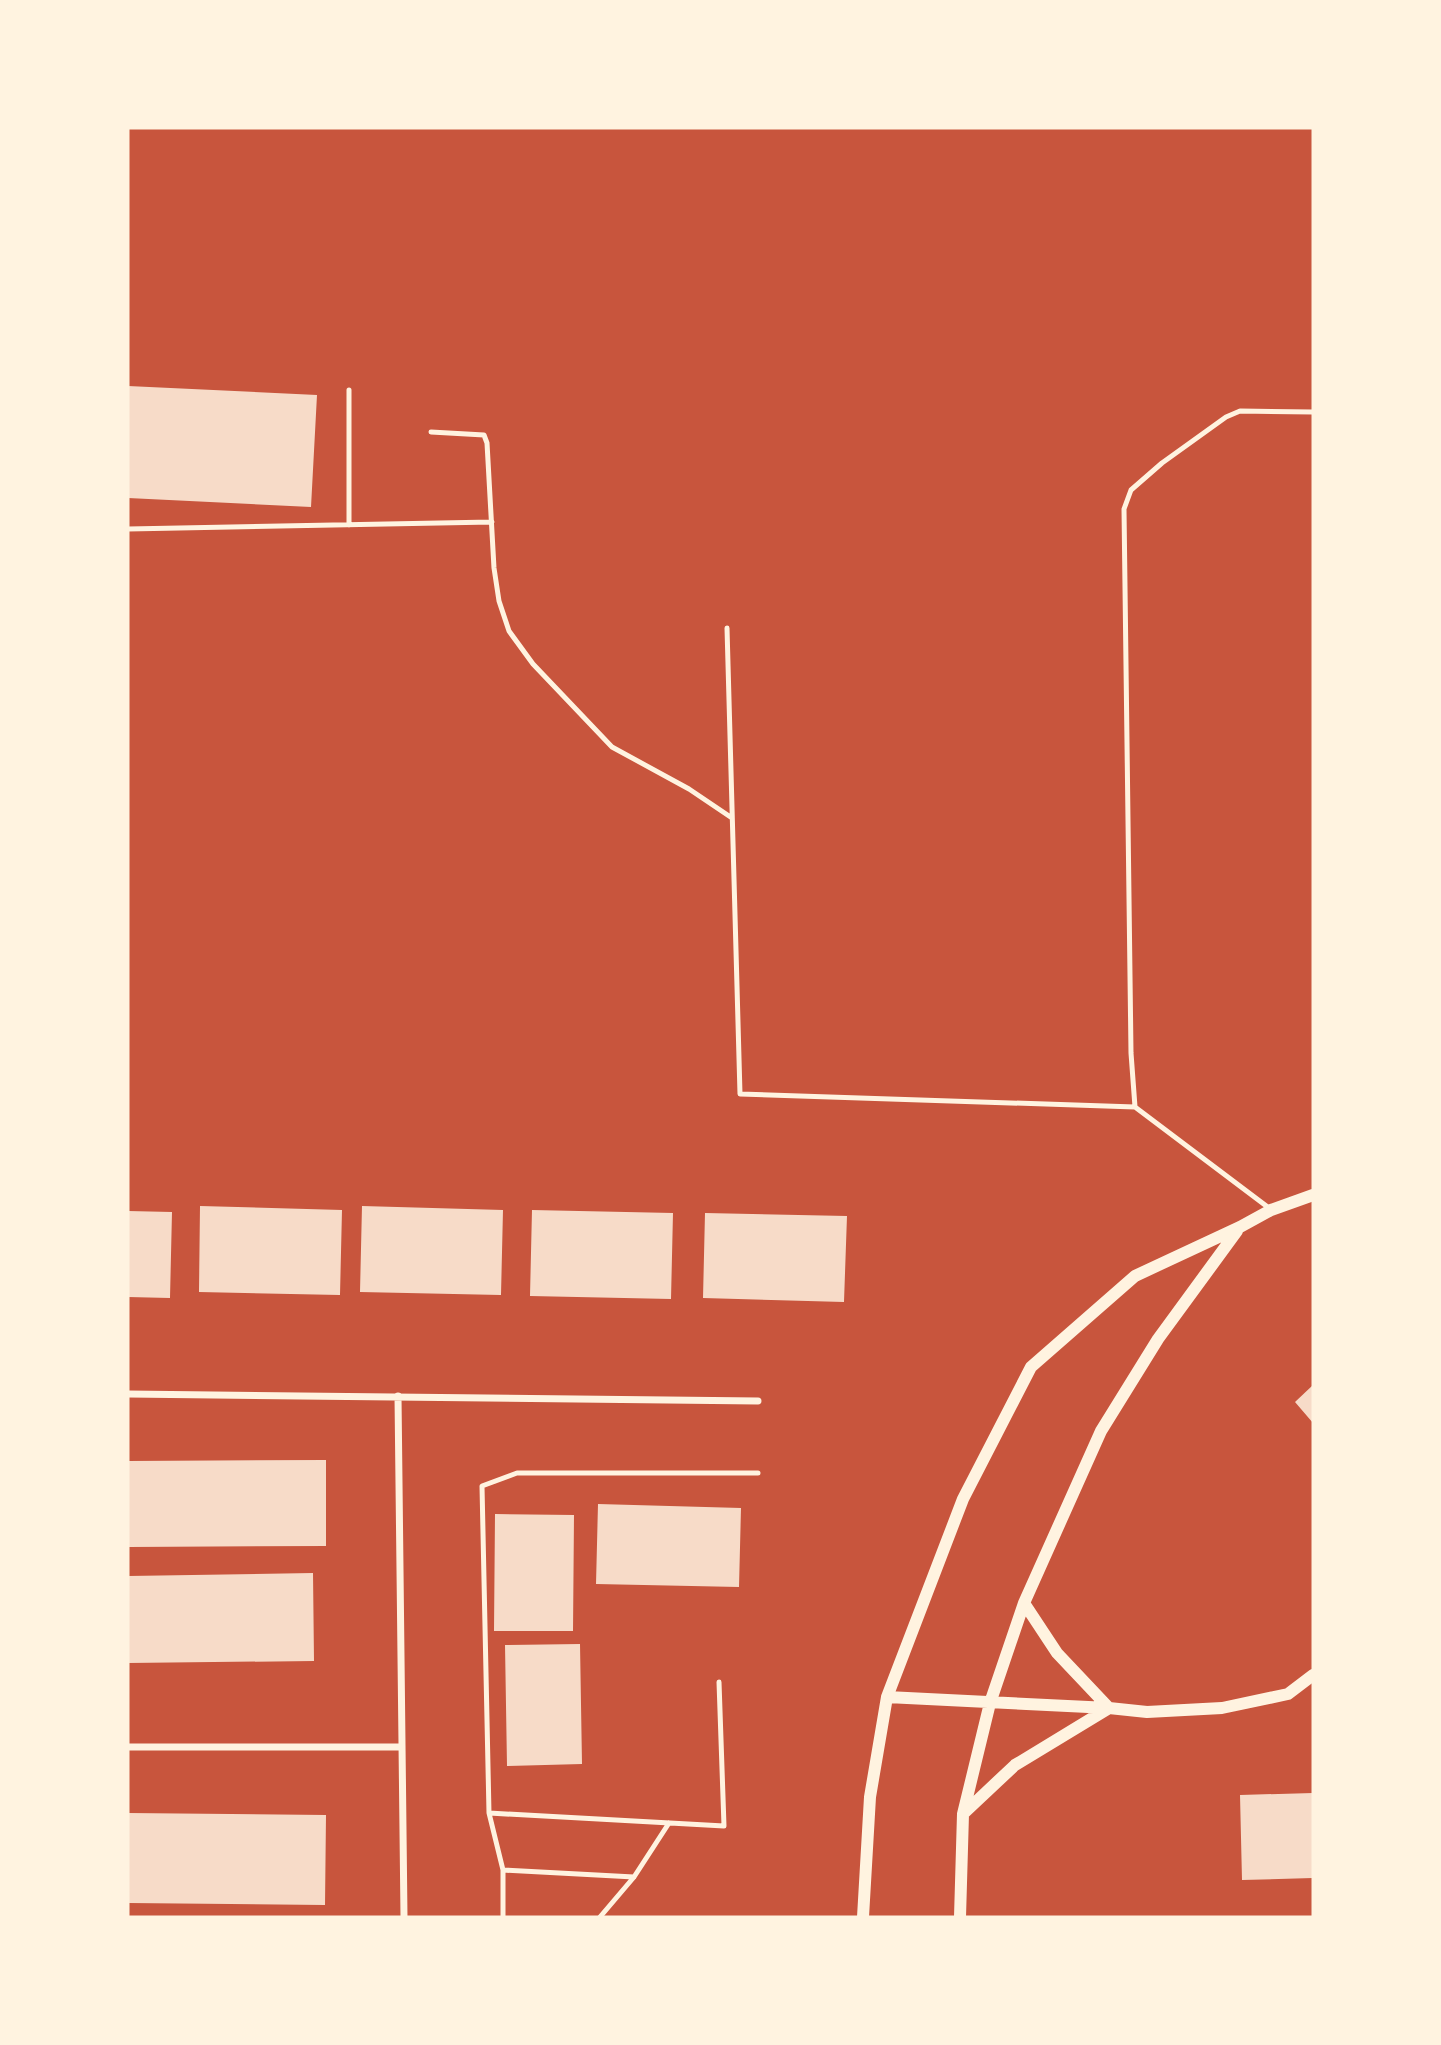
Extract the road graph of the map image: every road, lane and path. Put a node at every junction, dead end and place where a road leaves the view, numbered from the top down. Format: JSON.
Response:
{"nodes":[{"id":1,"x":349,"y":390,"type":"dead end"},
{"id":2,"x":1313,"y":412,"type":"edge"},
{"id":3,"x":431,"y":432,"type":"dead end"},
{"id":4,"x":492,"y":522,"type":"junction"},
{"id":5,"x":349,"y":525,"type":"junction"},
{"id":6,"x":128,"y":529,"type":"edge"},
{"id":7,"x":727,"y":628,"type":"dead end"},
{"id":8,"x":732,"y":818,"type":"junction"},
{"id":9,"x":1136,"y":1107,"type":"junction"},
{"id":10,"x":1313,"y":1195,"type":"edge"},
{"id":11,"x":1270,"y":1210,"type":"junction"},
{"id":12,"x":1240,"y":1227,"type":"junction"},
{"id":13,"x":128,"y":1394,"type":"edge"},
{"id":14,"x":398,"y":1396,"type":"junction"},
{"id":15,"x":758,"y":1401,"type":"dead end"},
{"id":16,"x":758,"y":1473,"type":"dead end"},
{"id":17,"x":1024,"y":1603,"type":"junction"},
{"id":18,"x":1313,"y":1675,"type":"edge"},
{"id":19,"x":719,"y":1682,"type":"dead end"},
{"id":20,"x":887,"y":1697,"type":"junction"},
{"id":21,"x":990,"y":1703,"type":"junction"},
{"id":22,"x":1110,"y":1708,"type":"junction"},
{"id":23,"x":128,"y":1747,"type":"edge"},
{"id":24,"x":402,"y":1747,"type":"junction"},
{"id":25,"x":489,"y":1813,"type":"junction"},
{"id":26,"x":963,"y":1814,"type":"junction"},
{"id":27,"x":669,"y":1823,"type":"junction"},
{"id":28,"x":503,"y":1870,"type":"junction"},
{"id":29,"x":634,"y":1877,"type":"junction"},
{"id":30,"x":404,"y":1917,"type":"edge"},
{"id":31,"x":503,"y":1917,"type":"edge"},
{"id":32,"x":600,"y":1917,"type":"edge"},
{"id":33,"x":863,"y":1917,"type":"edge"},
{"id":34,"x":960,"y":1917,"type":"edge"}],
"edges":[{"from":1,"to":5,"type":"lane"},
{"from":2,"to":9,"type":"lane"},
{"from":3,"to":4,"type":"lane"},
{"from":4,"to":5,"type":"lane"},
{"from":4,"to":8,"type":"lane"},
{"from":5,"to":6,"type":"lane"},
{"from":7,"to":8,"type":"lane"},
{"from":8,"to":9,"type":"lane"},
{"from":9,"to":11,"type":"lane"},
{"from":10,"to":11,"type":"street"},
{"from":11,"to":12,"type":"street"},
{"from":12,"to":17,"type":"street"},
{"from":12,"to":20,"type":"street"},
{"from":13,"to":14,"type":"street"},
{"from":14,"to":15,"type":"street"},
{"from":14,"to":24,"type":"street"},
{"from":16,"to":25,"type":"lane"},
{"from":17,"to":21,"type":"street"},
{"from":17,"to":22,"type":"street"},
{"from":18,"to":22,"type":"street"},
{"from":19,"to":27,"type":"lane"},
{"from":20,"to":21,"type":"street"},
{"from":20,"to":33,"type":"street"},
{"from":21,"to":22,"type":"street"},
{"from":21,"to":26,"type":"street"},
{"from":22,"to":26,"type":"street"},
{"from":23,"to":24,"type":"street"},
{"from":24,"to":30,"type":"street"},
{"from":25,"to":27,"type":"lane"},
{"from":25,"to":28,"type":"lane"},
{"from":26,"to":34,"type":"street"},
{"from":27,"to":29,"type":"lane"},
{"from":28,"to":29,"type":"lane"},
{"from":28,"to":31,"type":"lane"},
{"from":29,"to":32,"type":"lane"}]}
